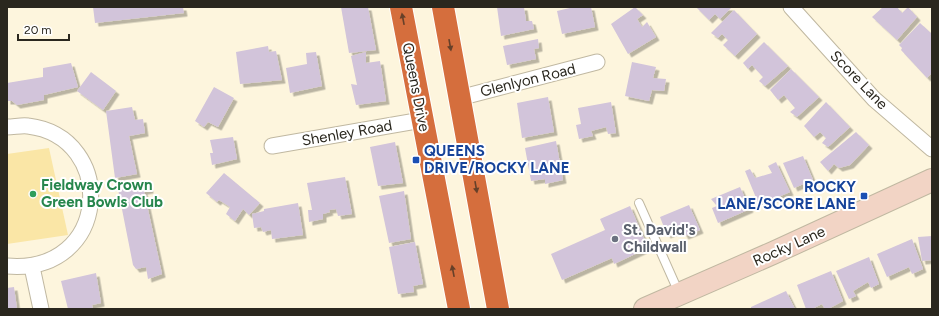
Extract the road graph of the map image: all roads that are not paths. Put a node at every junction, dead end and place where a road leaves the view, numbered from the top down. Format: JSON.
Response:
{"nodes":[{"id":1,"x":401,"y":7,"type":"edge"},
{"id":2,"x":443,"y":7,"type":"edge"},
{"id":3,"x":792,"y":7,"type":"edge"},
{"id":4,"x":597,"y":62,"type":"dead end"},
{"id":5,"x":459,"y":98,"type":"junction"},
{"id":6,"x":422,"y":120,"type":"junction"},
{"id":7,"x":7,"y":127,"type":"edge"},
{"id":8,"x":272,"y":146,"type":"dead end"},
{"id":9,"x":932,"y":148,"type":"edge"},
{"id":10,"x":932,"y":180,"type":"edge"},
{"id":11,"x":639,"y":204,"type":"dead end"},
{"id":12,"x":7,"y":266,"type":"edge"},
{"id":13,"x":32,"y":267,"type":"junction"},
{"id":14,"x":679,"y":294,"type":"junction"},
{"id":15,"x":41,"y":309,"type":"edge"},
{"id":16,"x":459,"y":309,"type":"edge"},
{"id":17,"x":498,"y":309,"type":"edge"},
{"id":18,"x":645,"y":309,"type":"edge"}],
"edges":[{"from":6,"to":1,"type":"highway","name":"Queens Drive","one_way":true},
{"from":2,"to":5,"type":"highway","one_way":true},
{"from":3,"to":9,"type":"street","name":"Score Lane"},
{"from":4,"to":5,"type":"street","name":"Glenlyon Road"},
{"from":5,"to":17,"type":"highway","one_way":true},
{"from":6,"to":8,"type":"street","name":"Shenley Road"},
{"from":16,"to":6,"type":"highway","name":"Queens Drive","one_way":true},
{"from":7,"to":13,"type":"street"},
{"from":10,"to":14,"type":"street","name":"Rocky Lane"},
{"from":11,"to":14,"type":"lane"},
{"from":12,"to":13,"type":"street"},
{"from":13,"to":15,"type":"street"},
{"from":14,"to":18,"type":"street","name":"Rocky Lane"}]}
